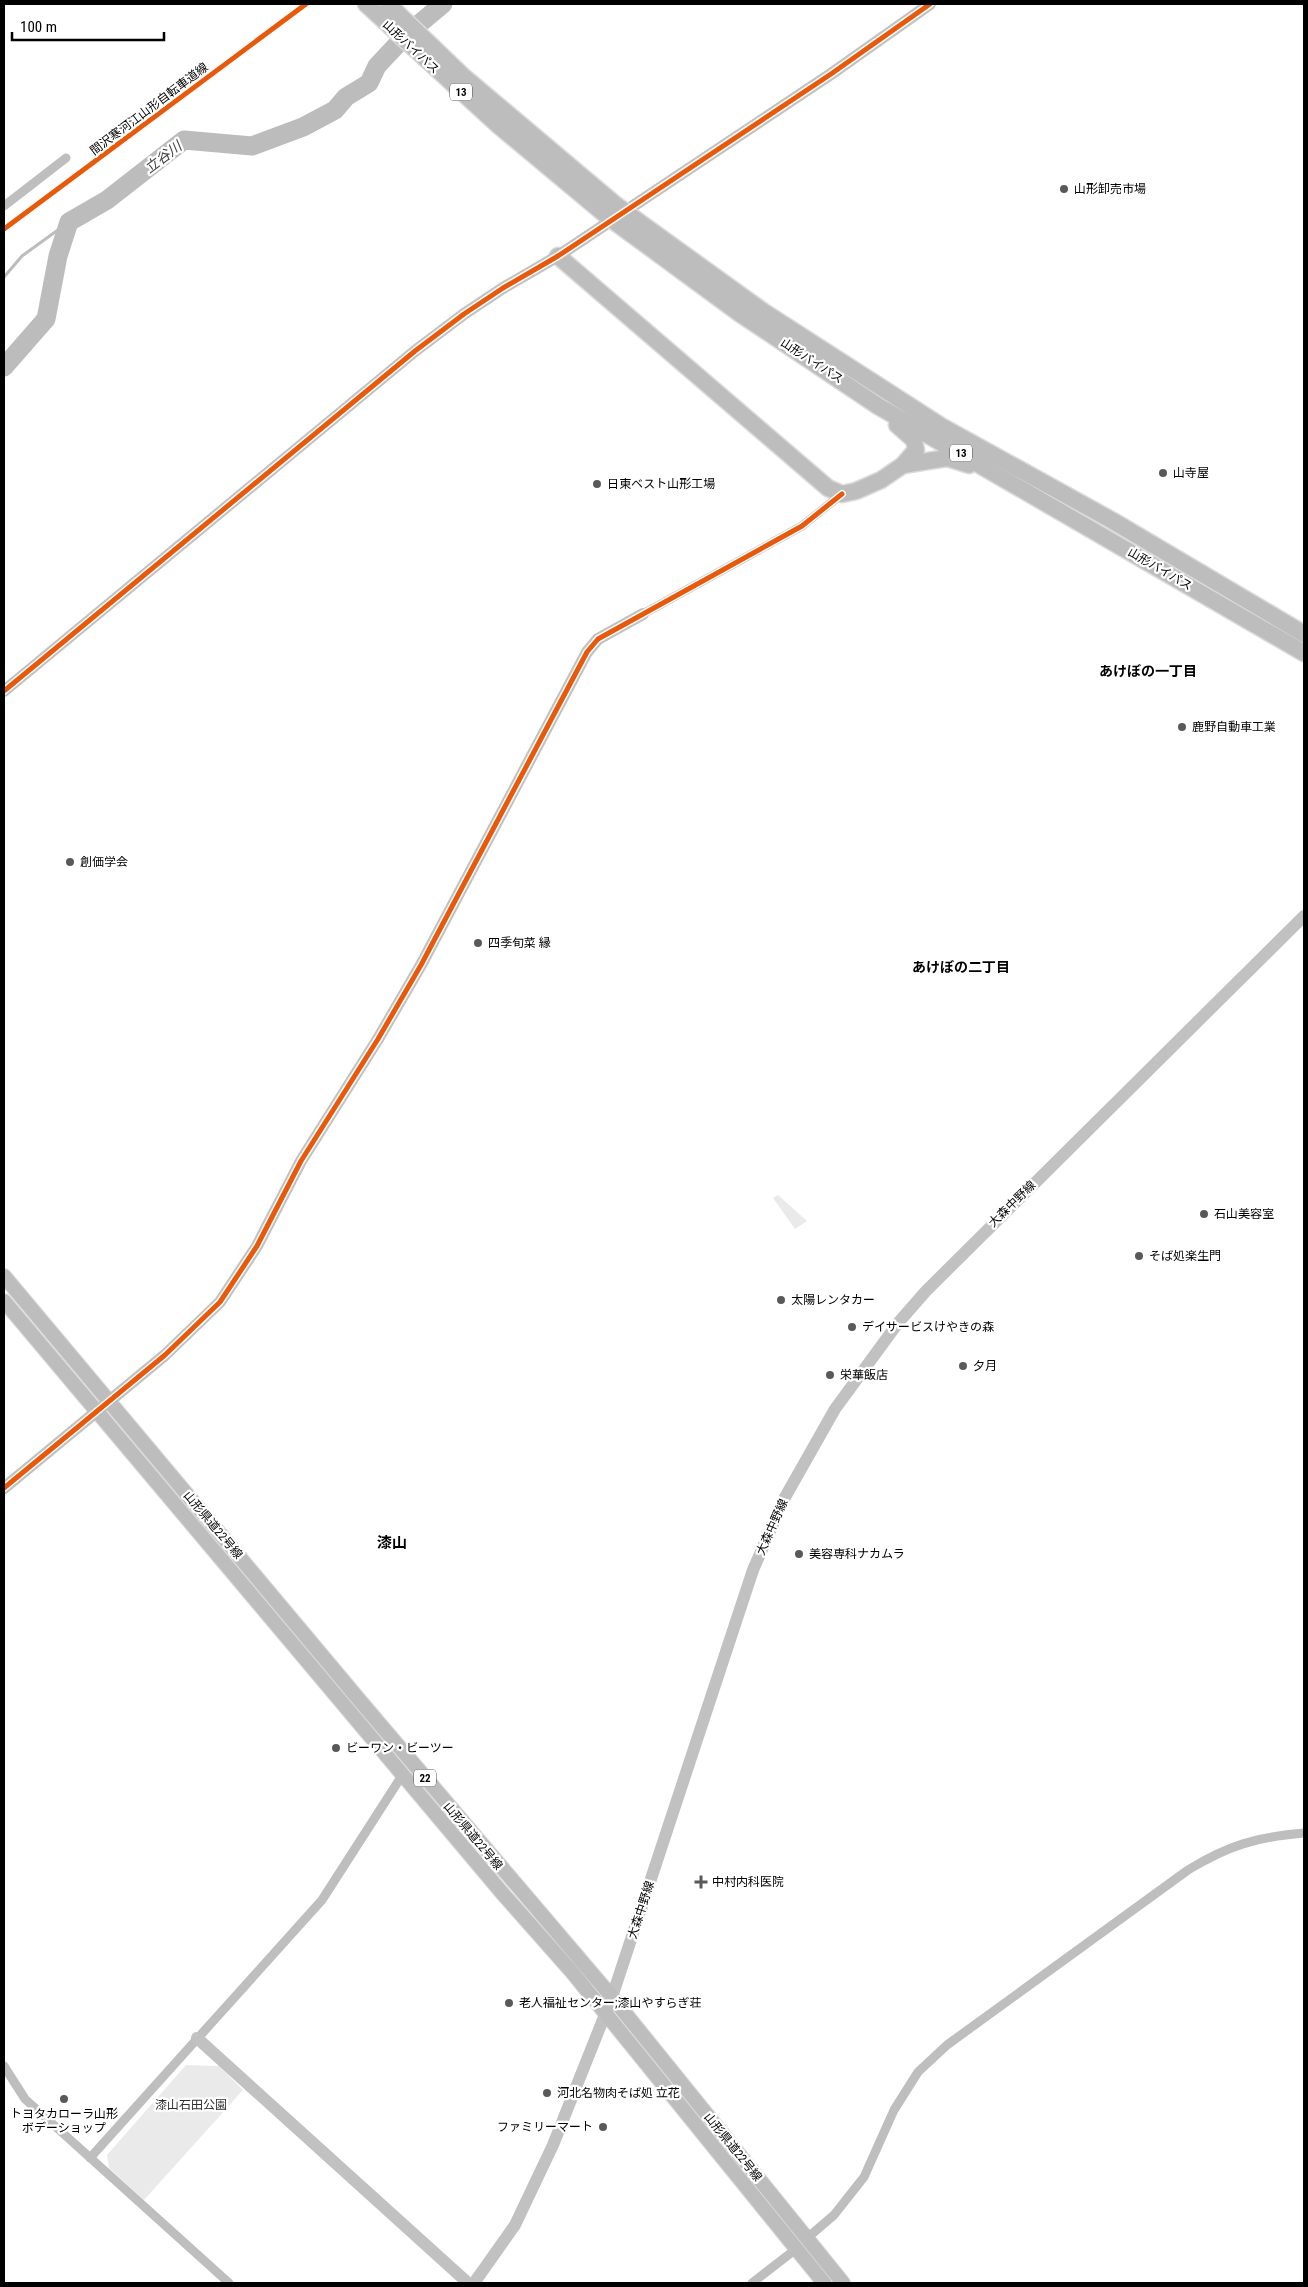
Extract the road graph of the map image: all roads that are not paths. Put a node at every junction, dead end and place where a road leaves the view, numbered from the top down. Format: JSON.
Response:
{"nodes":[{"id":1,"x":366,"y":4,"type":"edge"},
{"id":2,"x":388,"y":4,"type":"edge"},
{"id":3,"x":930,"y":4,"type":"edge"},
{"id":4,"x":66,"y":158,"type":"dead end"},
{"id":5,"x":564,"y":172,"type":"junction"},
{"id":6,"x":4,"y":206,"type":"edge"},
{"id":7,"x":635,"y":227,"type":"junction"},
{"id":8,"x":558,"y":256,"type":"junction"},
{"id":9,"x":826,"y":371,"type":"junction"},
{"id":10,"x":903,"y":465,"type":"junction"},
{"id":11,"x":842,"y":494,"type":"junction"},
{"id":12,"x":1101,"y":534,"type":"junction"},
{"id":13,"x":643,"y":614,"type":"joint"},
{"id":14,"x":1304,"y":634,"type":"edge"},
{"id":15,"x":1304,"y":653,"type":"edge"},
{"id":16,"x":4,"y":690,"type":"edge"},
{"id":17,"x":1304,"y":916,"type":"edge"},
{"id":18,"x":4,"y":1276,"type":"edge"},
{"id":19,"x":4,"y":1301,"type":"edge"},
{"id":20,"x":109,"y":1401,"type":"junction"},
{"id":21,"x":97,"y":1412,"type":"junction"},
{"id":22,"x":4,"y":1488,"type":"edge"},
{"id":23,"x":403,"y":1774,"type":"junction"},
{"id":24,"x":1304,"y":1833,"type":"edge"},
{"id":25,"x":612,"y":1997,"type":"junction"},
{"id":26,"x":605,"y":2014,"type":"junction"},
{"id":27,"x":197,"y":2038,"type":"junction"},
{"id":28,"x":4,"y":2066,"type":"edge"},
{"id":29,"x":90,"y":2158,"type":"junction"},
{"id":30,"x":806,"y":2239,"type":"junction"},
{"id":31,"x":796,"y":2249,"type":"junction"},
{"id":32,"x":229,"y":2283,"type":"edge"},
{"id":33,"x":468,"y":2283,"type":"edge"},
{"id":34,"x":474,"y":2283,"type":"edge"},
{"id":35,"x":752,"y":2283,"type":"edge"},
{"id":36,"x":824,"y":2283,"type":"edge"},
{"id":37,"x":843,"y":2283,"type":"edge"}],
"edges":[{"from":1,"to":5,"type":"highway","name":"山形バイパス","number":"13"},
{"from":2,"to":5,"type":"highway","name":"山形バイパス","number":"13"},
{"from":3,"to":8,"type":"street"},
{"from":4,"to":6,"type":"street"},
{"from":5,"to":7,"type":"highway","name":"山形バイパス","number":"13","bridge":true},
{"from":7,"to":9,"type":"highway","name":"山形バイパス","number":"13"},
{"from":7,"to":14,"type":"highway","name":"山形バイパス","number":"13"},
{"from":8,"to":11,"type":"highway"},
{"from":8,"to":16,"type":"street"},
{"from":9,"to":10,"type":"highway"},
{"from":9,"to":12,"type":"highway","name":"山形バイパス","number":"13"},
{"from":10,"to":11,"type":"highway"},
{"from":10,"to":12,"type":"highway"},
{"from":11,"to":13,"type":"street"},
{"from":12,"to":15,"type":"highway","name":"山形バイパス","number":"13"},
{"from":13,"to":20,"type":"street"},
{"from":17,"to":25,"type":"street","name":"大森中野線"},
{"from":18,"to":20,"type":"main road","name":"山形県道22号線","number":"22"},
{"from":19,"to":21,"type":"main road","name":"山形県道22号線","number":"22"},
{"from":20,"to":21,"type":"street"},
{"from":20,"to":25,"type":"main road","name":"山形県道22号線","number":"22"},
{"from":21,"to":22,"type":"street"},
{"from":21,"to":23,"type":"main road","name":"山形県道22号線","number":"22"},
{"from":23,"to":26,"type":"main road","name":"山形県道22号線","number":"22"},
{"from":23,"to":27,"type":"street"},
{"from":24,"to":30,"type":"street"},
{"from":25,"to":26,"type":"street","name":"大森中野線"},
{"from":25,"to":30,"type":"main road","name":"山形県道22号線","number":"22"},
{"from":26,"to":31,"type":"main road","name":"山形県道22号線","number":"22"},
{"from":26,"to":34,"type":"street","name":"大森中野線"},
{"from":27,"to":29,"type":"street"},
{"from":27,"to":33,"type":"street"},
{"from":28,"to":29,"type":"street"},
{"from":29,"to":32,"type":"street"},
{"from":30,"to":37,"type":"main road","name":"山形県道22号線","number":"22"},
{"from":31,"to":35,"type":"street"},
{"from":31,"to":36,"type":"main road","name":"山形県道22号線","number":"22"}]}
